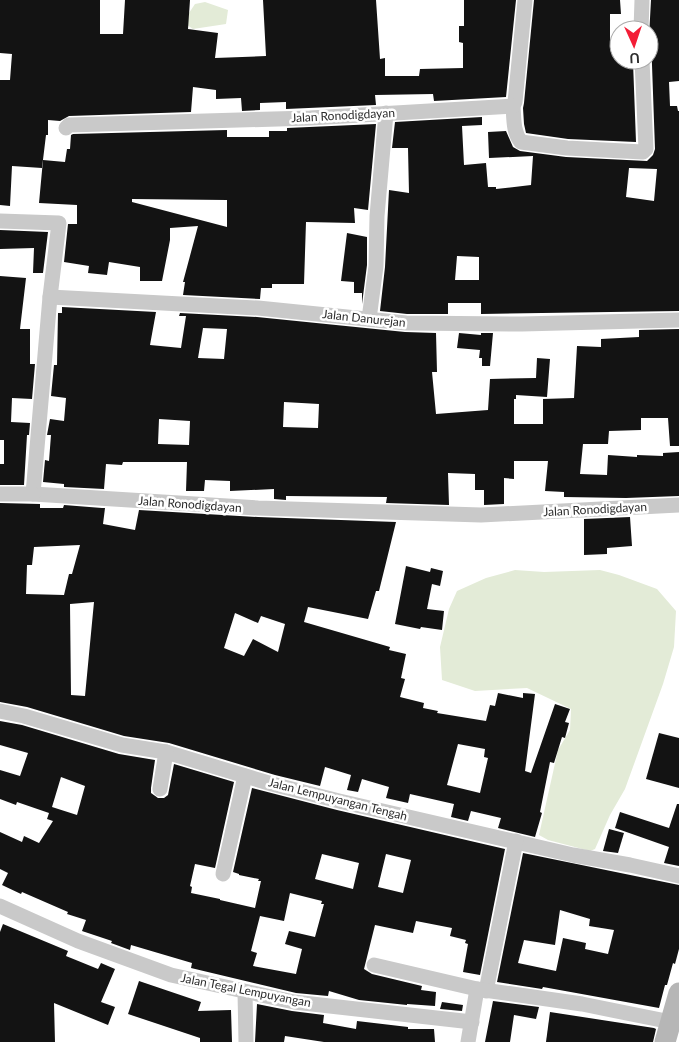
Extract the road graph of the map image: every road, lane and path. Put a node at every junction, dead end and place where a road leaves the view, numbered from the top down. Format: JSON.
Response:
{"nodes":[{"id":1,"x":524,"y":0,"type":"edge"},
{"id":2,"x":642,"y":0,"type":"edge"},
{"id":3,"x":641,"y":20,"type":"edge"},
{"id":4,"x":642,"y":70,"type":"edge"},
{"id":5,"x":513,"y":106,"type":"junction"},
{"id":6,"x":386,"y":113,"type":"junction"},
{"id":7,"x":66,"y":128,"type":"dead end"},
{"id":8,"x":0,"y":221,"type":"edge"},
{"id":9,"x":50,"y":297,"type":"junction"},
{"id":10,"x":369,"y":319,"type":"junction"},
{"id":11,"x":679,"y":320,"type":"edge"},
{"id":12,"x":0,"y":494,"type":"edge"},
{"id":13,"x":33,"y":494,"type":"junction"},
{"id":14,"x":679,"y":505,"type":"edge"},
{"id":15,"x":0,"y":711,"type":"edge"},
{"id":16,"x":166,"y":752,"type":"junction"},
{"id":17,"x":245,"y":776,"type":"junction"},
{"id":18,"x":160,"y":789,"type":"dead end"},
{"id":19,"x":516,"y":841,"type":"junction"},
{"id":20,"x":223,"y":874,"type":"dead end"},
{"id":21,"x":679,"y":876,"type":"edge"},
{"id":22,"x":0,"y":906,"type":"edge"},
{"id":23,"x":374,"y":965,"type":"dead end"},
{"id":24,"x":482,"y":990,"type":"junction"},
{"id":25,"x":245,"y":992,"type":"junction"},
{"id":26,"x":679,"y":993,"type":"edge"},
{"id":27,"x":472,"y":1022,"type":"junction"},
{"id":28,"x":670,"y":1022,"type":"junction"},
{"id":29,"x":246,"y":1042,"type":"edge"},
{"id":30,"x":468,"y":1042,"type":"edge"},
{"id":31,"x":665,"y":1042,"type":"edge"}],
"edges":[{"from":1,"to":5,"type":"street"},
{"from":2,"to":3,"type":"street"},
{"from":4,"to":5,"type":"street"},
{"from":5,"to":6,"type":"street","name":"Jalan Ronodigdayan"},
{"from":6,"to":7,"type":"street","name":"Jalan Ronodigdayan"},
{"from":6,"to":10,"type":"street"},
{"from":8,"to":9,"type":"street"},
{"from":9,"to":10,"type":"street","name":"Jalan Danurejan"},
{"from":9,"to":13,"type":"street"},
{"from":10,"to":11,"type":"street","name":"Jalan Danurejan"},
{"from":12,"to":13,"type":"street","name":"Jalan Ronodigdayan"},
{"from":13,"to":14,"type":"street","name":"Jalan Ronodigdayan"},
{"from":15,"to":16,"type":"street","name":"Jalan Lempuyangan Tengah"},
{"from":16,"to":17,"type":"street","name":"Jalan Lempuyangan Tengah"},
{"from":16,"to":18,"type":"street"},
{"from":17,"to":19,"type":"street","name":"Jalan Lempuyangan Tengah"},
{"from":17,"to":20,"type":"street"},
{"from":19,"to":21,"type":"street","name":"Jalan Lempuyangan Tengah"},
{"from":19,"to":24,"type":"street"},
{"from":22,"to":25,"type":"street","name":"Jalan Tegal Lempuyangan"},
{"from":23,"to":24,"type":"street"},
{"from":24,"to":27,"type":"street"},
{"from":24,"to":28,"type":"street"},
{"from":25,"to":27,"type":"street","name":"Jalan Tegal Lempuyangan"},
{"from":25,"to":29,"type":"street"},
{"from":26,"to":28,"type":"street"},
{"from":27,"to":30,"type":"street"},
{"from":28,"to":31,"type":"street"}]}
